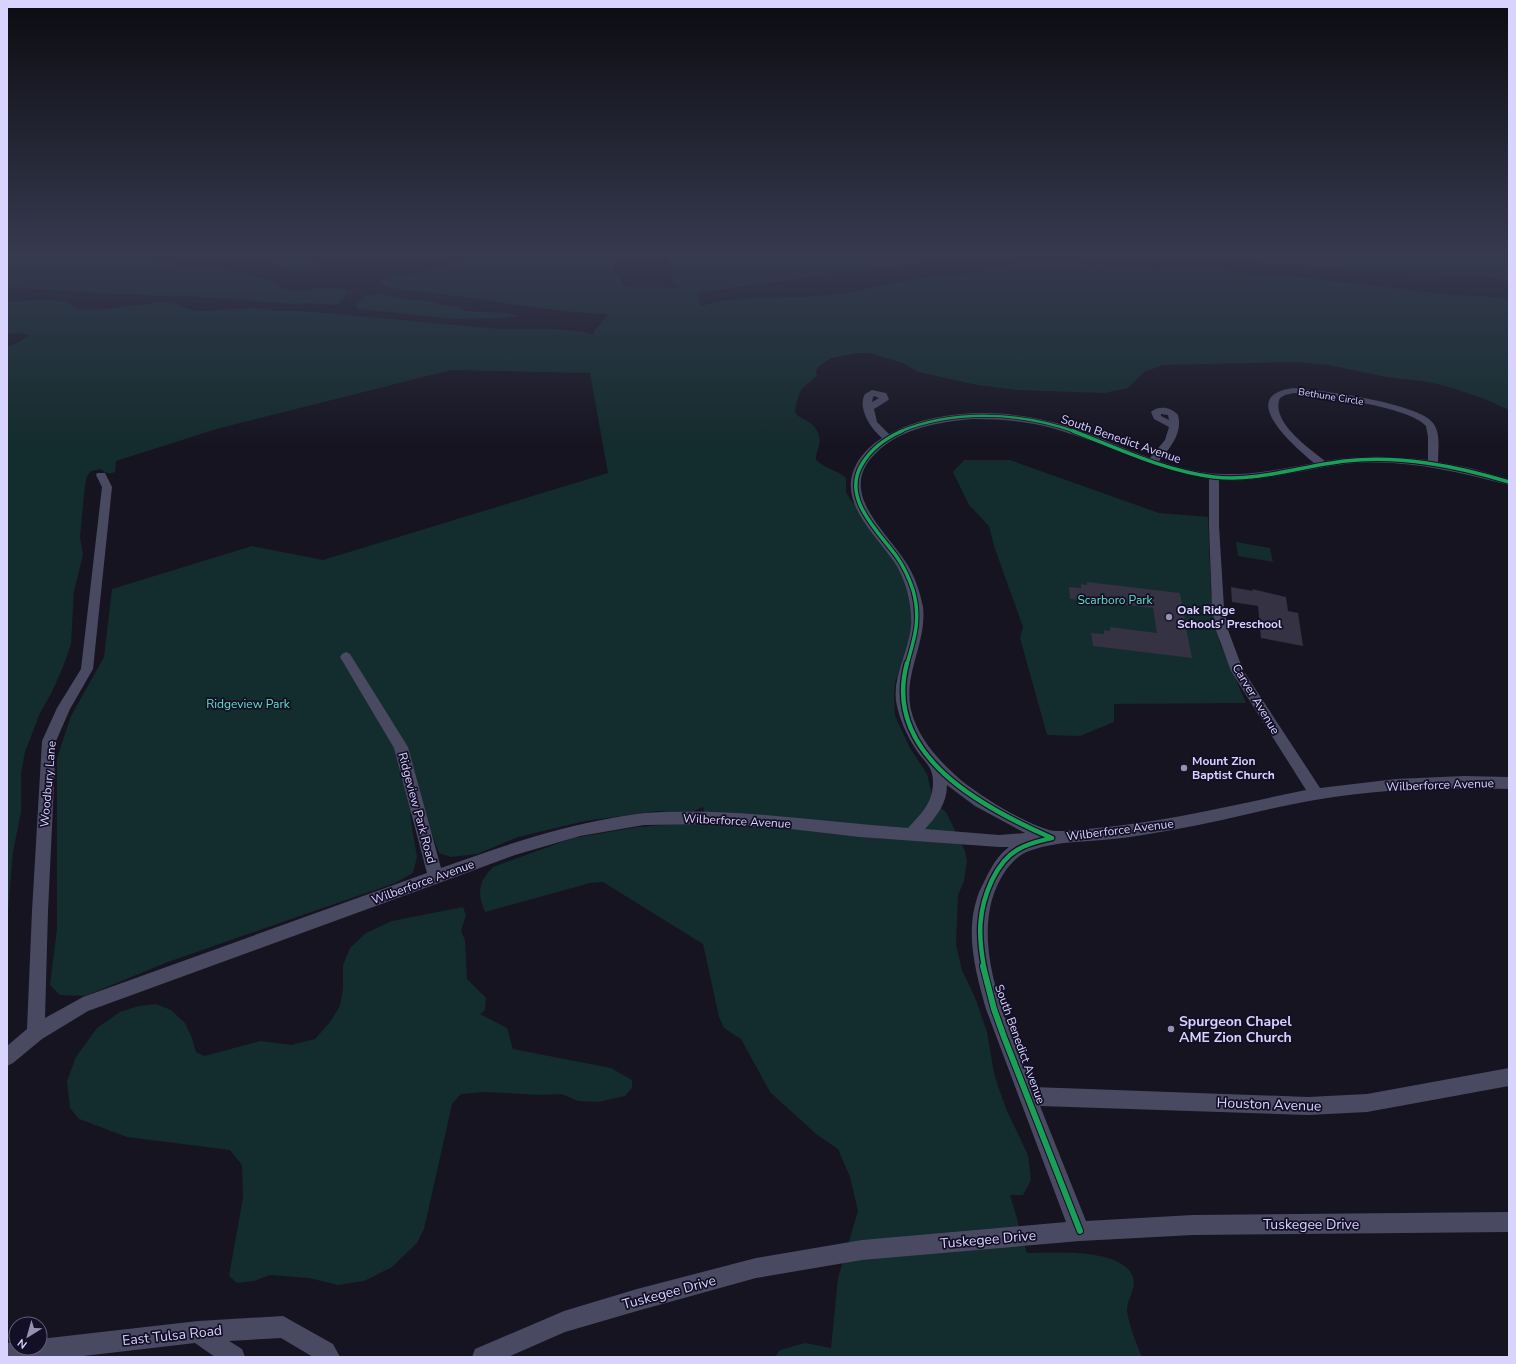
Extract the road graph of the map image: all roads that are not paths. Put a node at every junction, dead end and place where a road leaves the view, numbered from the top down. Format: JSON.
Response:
{"nodes":[{"id":1,"x":869,"y":408,"type":"dead end"},
{"id":2,"x":1174,"y":426,"type":"dead end"},
{"id":3,"x":889,"y":438,"type":"junction"},
{"id":4,"x":1152,"y":462,"type":"junction"},
{"id":5,"x":1322,"y":464,"type":"junction"},
{"id":6,"x":1433,"y":465,"type":"junction"},
{"id":7,"x":101,"y":475,"type":"dead end"},
{"id":8,"x":1214,"y":477,"type":"junction"},
{"id":9,"x":1509,"y":482,"type":"edge"},
{"id":10,"x":346,"y":657,"type":"dead end"},
{"id":11,"x":939,"y":770,"type":"junction"},
{"id":12,"x":1509,"y":783,"type":"edge"},
{"id":13,"x":1316,"y":794,"type":"junction"},
{"id":14,"x":912,"y":834,"type":"junction"},
{"id":15,"x":1052,"y":838,"type":"junction"},
{"id":16,"x":436,"y":878,"type":"junction"},
{"id":17,"x":36,"y":1033,"type":"junction"},
{"id":18,"x":7,"y":1057,"type":"edge"},
{"id":19,"x":1509,"y":1077,"type":"edge"},
{"id":20,"x":1027,"y":1096,"type":"junction"},
{"id":21,"x":1509,"y":1222,"type":"edge"},
{"id":22,"x":1080,"y":1231,"type":"junction"},
{"id":23,"x":198,"y":1332,"type":"junction"},
{"id":24,"x":7,"y":1354,"type":"edge"},
{"id":25,"x":234,"y":1357,"type":"edge"},
{"id":26,"x":329,"y":1357,"type":"edge"},
{"id":27,"x":483,"y":1357,"type":"edge"}],
"edges":[{"from":1,"to":3,"type":"street"},
{"from":2,"to":4,"type":"street"},
{"from":3,"to":4,"type":"street","name":"South Benedict Avenue"},
{"from":3,"to":11,"type":"street","name":"South Benedict Avenue"},
{"from":4,"to":8,"type":"street","name":"South Benedict Avenue"},
{"from":5,"to":6,"type":"street","name":"South Benedict Avenue"},
{"from":5,"to":6,"type":"street","name":"Bethune Circle"},
{"from":5,"to":8,"type":"street","name":"South Benedict Avenue"},
{"from":6,"to":9,"type":"street","name":"South Benedict Avenue"},
{"from":7,"to":17,"type":"street","name":"Woodbury Lane"},
{"from":8,"to":13,"type":"street","name":"Carver Avenue"},
{"from":10,"to":16,"type":"street","name":"Ridgeview Park Road"},
{"from":11,"to":14,"type":"street","name":"South Benedict Avenue"},
{"from":11,"to":15,"type":"street","name":"South Benedict Avenue"},
{"from":12,"to":13,"type":"street","name":"Wilberforce Avenue"},
{"from":13,"to":15,"type":"street","name":"Wilberforce Avenue"},
{"from":14,"to":15,"type":"street","name":"Wilberforce Avenue"},
{"from":14,"to":16,"type":"street","name":"Wilberforce Avenue"},
{"from":15,"to":20,"type":"street","name":"South Benedict Avenue"},
{"from":16,"to":17,"type":"street","name":"Wilberforce Avenue"},
{"from":17,"to":18,"type":"street","name":"Wilberforce Avenue"},
{"from":19,"to":20,"type":"street","name":"Houston Avenue"},
{"from":20,"to":22,"type":"street","name":"South Benedict Avenue"},
{"from":21,"to":22,"type":"street","name":"Tuskegee Drive"},
{"from":22,"to":27,"type":"street","name":"Tuskegee Drive"},
{"from":23,"to":24,"type":"street","name":"East Tulsa Road"},
{"from":23,"to":25,"type":"street"},
{"from":23,"to":26,"type":"street","name":"East Tulsa Road"}]}
